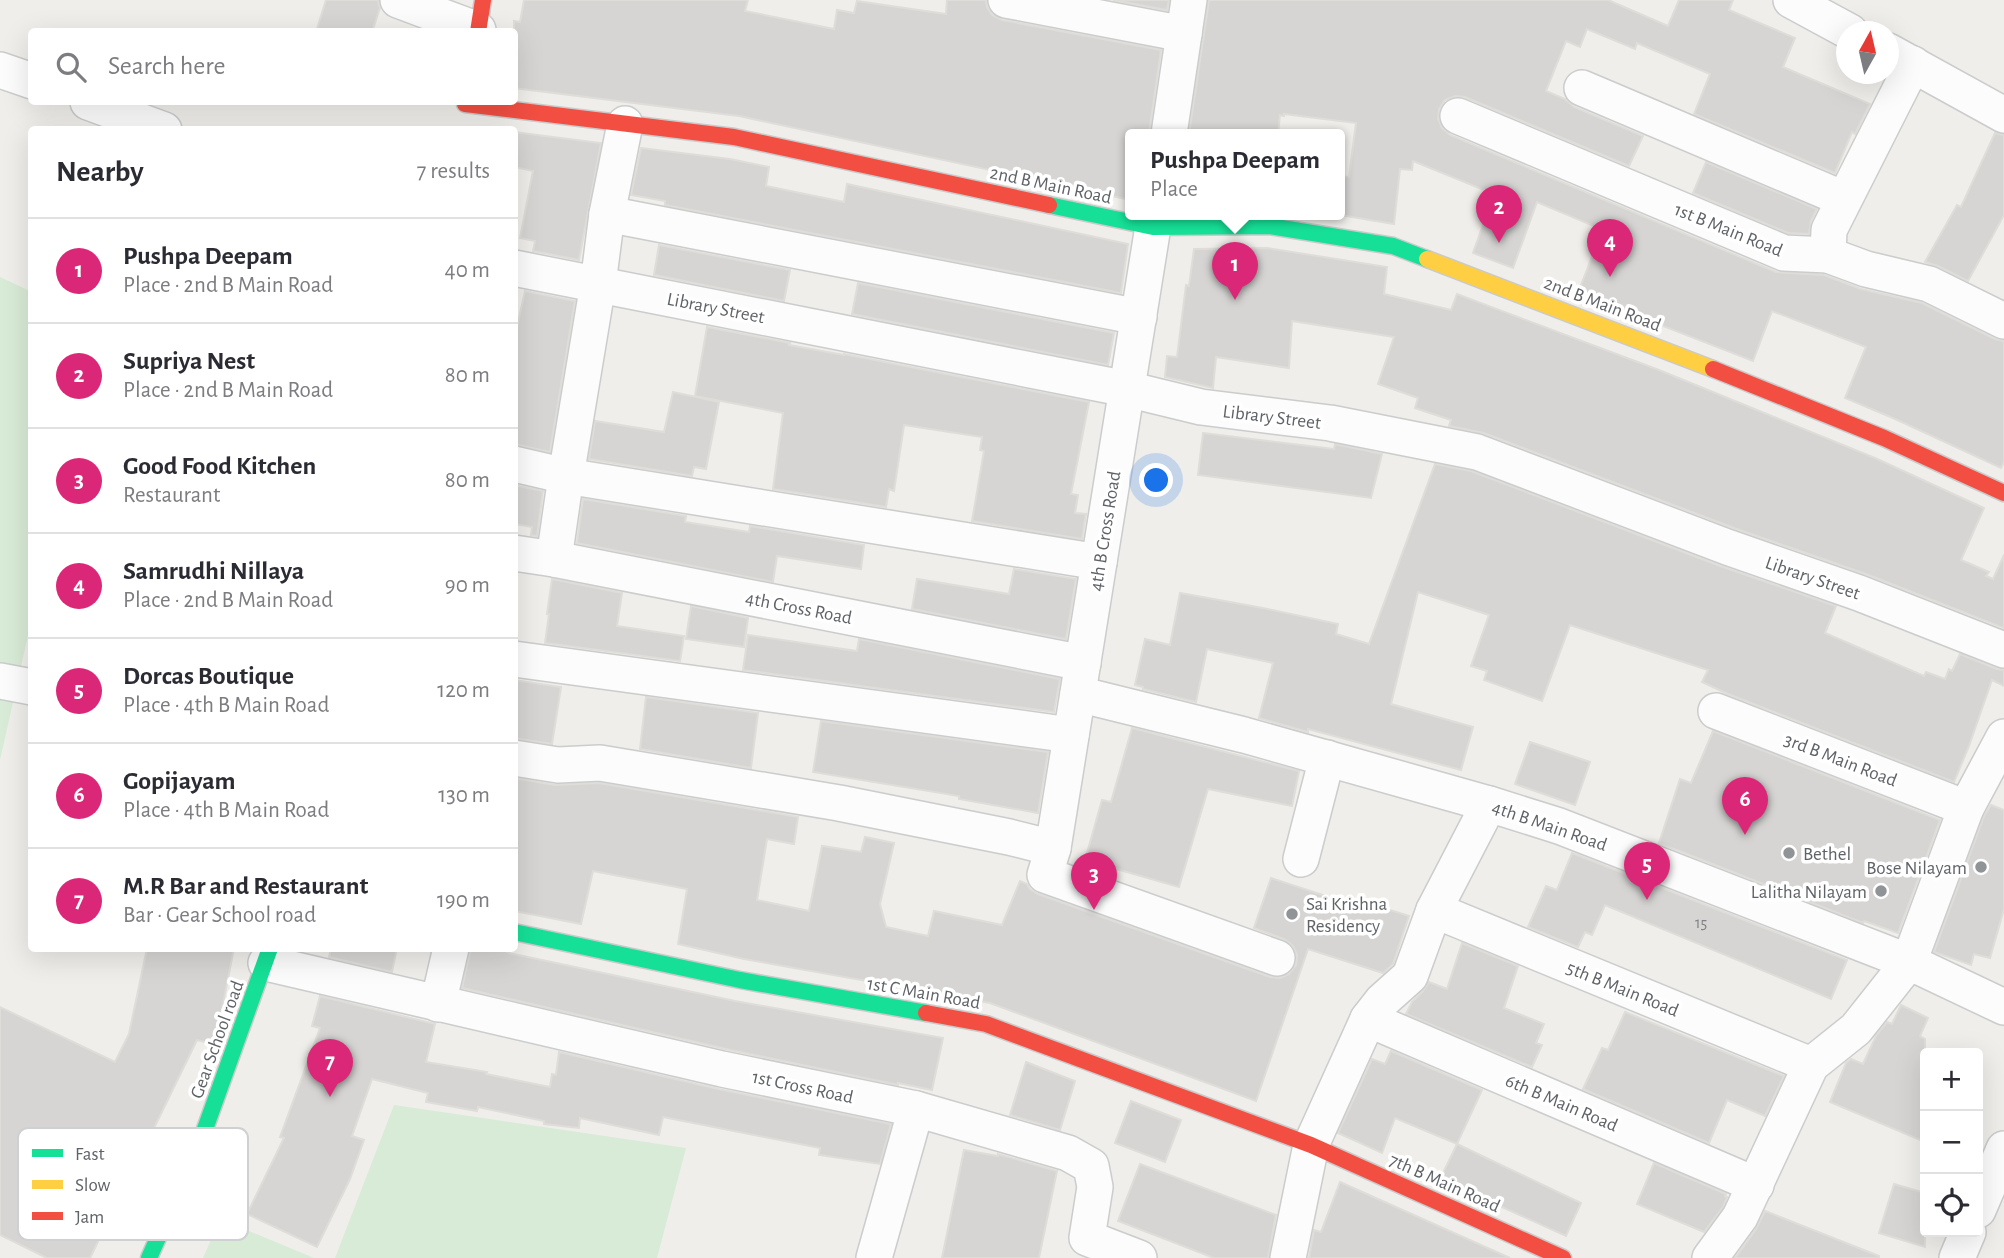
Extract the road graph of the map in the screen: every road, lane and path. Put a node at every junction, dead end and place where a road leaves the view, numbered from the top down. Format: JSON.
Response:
{"nodes":[{"id":1,"x":398,"y":0,"type":"edge"},
{"id":2,"x":1006,"y":0,"type":"edge"},
{"id":3,"x":1791,"y":0,"type":"edge"},
{"id":4,"x":1187,"y":17,"type":"edge"},
{"id":5,"x":480,"y":20,"type":"edge"},
{"id":6,"x":1836,"y":24,"type":"edge"},
{"id":7,"x":1901,"y":57,"type":"edge"},
{"id":8,"x":0,"y":70,"type":"edge"},
{"id":9,"x":28,"y":80,"type":"edge"},
{"id":10,"x":1582,"y":88,"type":"dead end"},
{"id":11,"x":96,"y":105,"type":"edge"},
{"id":12,"x":465,"y":107,"type":"edge"},
{"id":13,"x":2004,"y":115,"type":"edge"},
{"id":14,"x":1458,"y":116,"type":"dead end"},
{"id":15,"x":625,"y":124,"type":"junction"},
{"id":16,"x":153,"y":126,"type":"edge"},
{"id":17,"x":1170,"y":129,"type":"edge"},
{"id":18,"x":1844,"y":199,"type":"junction"},
{"id":19,"x":607,"y":214,"type":"junction"},
{"id":20,"x":1125,"y":215,"type":"edge"},
{"id":21,"x":1154,"y":221,"type":"edge"},
{"id":22,"x":1828,"y":255,"type":"junction"},
{"id":23,"x":518,"y":269,"type":"edge"},
{"id":24,"x":598,"y":284,"type":"junction"},
{"id":25,"x":1139,"y":317,"type":"junction"},
{"id":26,"x":2004,"y":321,"type":"edge"},
{"id":27,"x":1127,"y":389,"type":"junction"},
{"id":28,"x":518,"y":465,"type":"edge"},
{"id":29,"x":566,"y":475,"type":"junction"},
{"id":30,"x":2004,"y":493,"type":"edge"},
{"id":31,"x":518,"y":553,"type":"edge"},
{"id":32,"x":554,"y":559,"type":"junction"},
{"id":33,"x":1099,"y":562,"type":"junction"},
{"id":34,"x":2004,"y":650,"type":"edge"},
{"id":35,"x":518,"y":660,"type":"edge"},
{"id":36,"x":1081,"y":678,"type":"junction"},
{"id":37,"x":0,"y":681,"type":"edge"},
{"id":38,"x":28,"y":686,"type":"edge"},
{"id":39,"x":1716,"y":711,"type":"dead end"},
{"id":40,"x":1071,"y":735,"type":"junction"},
{"id":41,"x":2004,"y":737,"type":"edge"},
{"id":42,"x":1327,"y":758,"type":"junction"},
{"id":43,"x":518,"y":759,"type":"edge"},
{"id":44,"x":1489,"y":804,"type":"junction"},
{"id":45,"x":1966,"y":808,"type":"junction"},
{"id":46,"x":1053,"y":848,"type":"junction"},
{"id":47,"x":1301,"y":859,"type":"dead end"},
{"id":48,"x":1434,"y":910,"type":"junction"},
{"id":49,"x":518,"y":933,"type":"edge"},
{"id":50,"x":450,"y":952,"type":"edge"},
{"id":51,"x":268,"y":956,"type":"edge"},
{"id":52,"x":1277,"y":958,"type":"dead end"},
{"id":53,"x":1909,"y":962,"type":"junction"},
{"id":54,"x":438,"y":1004,"type":"junction"},
{"id":55,"x":2004,"y":1007,"type":"edge"},
{"id":56,"x":1368,"y":1018,"type":"junction"},
{"id":57,"x":1811,"y":1065,"type":"junction"},
{"id":58,"x":916,"y":1109,"type":"junction"},
{"id":59,"x":205,"y":1128,"type":"edge"},
{"id":60,"x":1311,"y":1145,"type":"junction"},
{"id":61,"x":2004,"y":1149,"type":"edge"},
{"id":62,"x":1756,"y":1185,"type":"junction"},
{"id":63,"x":1983,"y":1198,"type":"edge"},
{"id":64,"x":1966,"y":1237,"type":"edge"},
{"id":65,"x":157,"y":1240,"type":"edge"},
{"id":66,"x":1083,"y":1248,"type":"edge"},
{"id":67,"x":149,"y":1258,"type":"edge"},
{"id":68,"x":874,"y":1258,"type":"edge"},
{"id":69,"x":1139,"y":1258,"type":"edge"},
{"id":70,"x":1288,"y":1258,"type":"edge"},
{"id":71,"x":1563,"y":1258,"type":"edge"},
{"id":72,"x":1710,"y":1258,"type":"edge"},
{"id":73,"x":1957,"y":1258,"type":"edge"}],
"edges":[{"from":1,"to":5,"type":"street"},
{"from":2,"to":4,"type":"street"},
{"from":3,"to":6,"type":"street"},
{"from":4,"to":17,"type":"street"},
{"from":7,"to":13,"type":"street"},
{"from":7,"to":18,"type":"street"},
{"from":8,"to":9,"type":"street"},
{"from":10,"to":18,"type":"street"},
{"from":11,"to":16,"type":"street"},
{"from":12,"to":15,"type":"street","name":"2nd B Main Road"},
{"from":14,"to":22,"type":"street","name":"1st B Main Road"},
{"from":15,"to":19,"type":"street"},
{"from":15,"to":20,"type":"street","name":"2nd B Main Road"},
{"from":18,"to":22,"type":"street"},
{"from":19,"to":24,"type":"street"},
{"from":19,"to":25,"type":"street"},
{"from":21,"to":25,"type":"street","name":"4th B Cross Road"},
{"from":21,"to":30,"type":"street","name":"2nd B Main Road"},
{"from":22,"to":26,"type":"street","name":"1st B Main Road"},
{"from":23,"to":24,"type":"street","name":"Library Street"},
{"from":24,"to":27,"type":"street","name":"Library Street"},
{"from":24,"to":29,"type":"street"},
{"from":25,"to":27,"type":"street","name":"4th B Cross Road"},
{"from":27,"to":33,"type":"street","name":"4th B Cross Road"},
{"from":27,"to":34,"type":"street","name":"Library Street"},
{"from":28,"to":29,"type":"street"},
{"from":29,"to":32,"type":"street"},
{"from":29,"to":33,"type":"street"},
{"from":31,"to":32,"type":"street","name":"4th Cross Road"},
{"from":32,"to":36,"type":"street","name":"4th Cross Road"},
{"from":33,"to":36,"type":"street","name":"4th B Cross Road"},
{"from":35,"to":40,"type":"street"},
{"from":36,"to":40,"type":"street","name":"4th B Cross Road"},
{"from":36,"to":42,"type":"street","name":"4th B Main Road"},
{"from":37,"to":38,"type":"street"},
{"from":39,"to":45,"type":"street","name":"3rd B Main Road"},
{"from":40,"to":46,"type":"street","name":"4th B Cross Road"},
{"from":41,"to":45,"type":"street"},
{"from":42,"to":44,"type":"street","name":"4th B Main Road"},
{"from":42,"to":47,"type":"street"},
{"from":43,"to":46,"type":"street"},
{"from":44,"to":48,"type":"street"},
{"from":44,"to":53,"type":"street","name":"4th B Main Road"},
{"from":45,"to":53,"type":"street"},
{"from":46,"to":52,"type":"street","name":"4th B Cross Road"},
{"from":48,"to":56,"type":"street"},
{"from":48,"to":57,"type":"street","name":"5th B Main Road"},
{"from":49,"to":60,"type":"street","name":"1st C Main Road"},
{"from":50,"to":54,"type":"street"},
{"from":51,"to":54,"type":"street","name":"1st Cross Road"},
{"from":51,"to":59,"type":"street","name":"Gear School road"},
{"from":53,"to":55,"type":"street","name":"4th B Main Road"},
{"from":53,"to":57,"type":"street"},
{"from":54,"to":58,"type":"street","name":"1st Cross Road"},
{"from":56,"to":60,"type":"street"},
{"from":56,"to":62,"type":"street","name":"6th B Main Road"},
{"from":57,"to":62,"type":"street"},
{"from":58,"to":66,"type":"street","name":"1st Cross Road"},
{"from":58,"to":68,"type":"street"},
{"from":60,"to":70,"type":"street"},
{"from":60,"to":71,"type":"street","name":"7th B Main Road"},
{"from":61,"to":63,"type":"street"},
{"from":62,"to":72,"type":"street"},
{"from":64,"to":73,"type":"street"},
{"from":65,"to":67,"type":"street","name":"Gear School road"},
{"from":66,"to":69,"type":"street","name":"1st Cross Road"}]}
